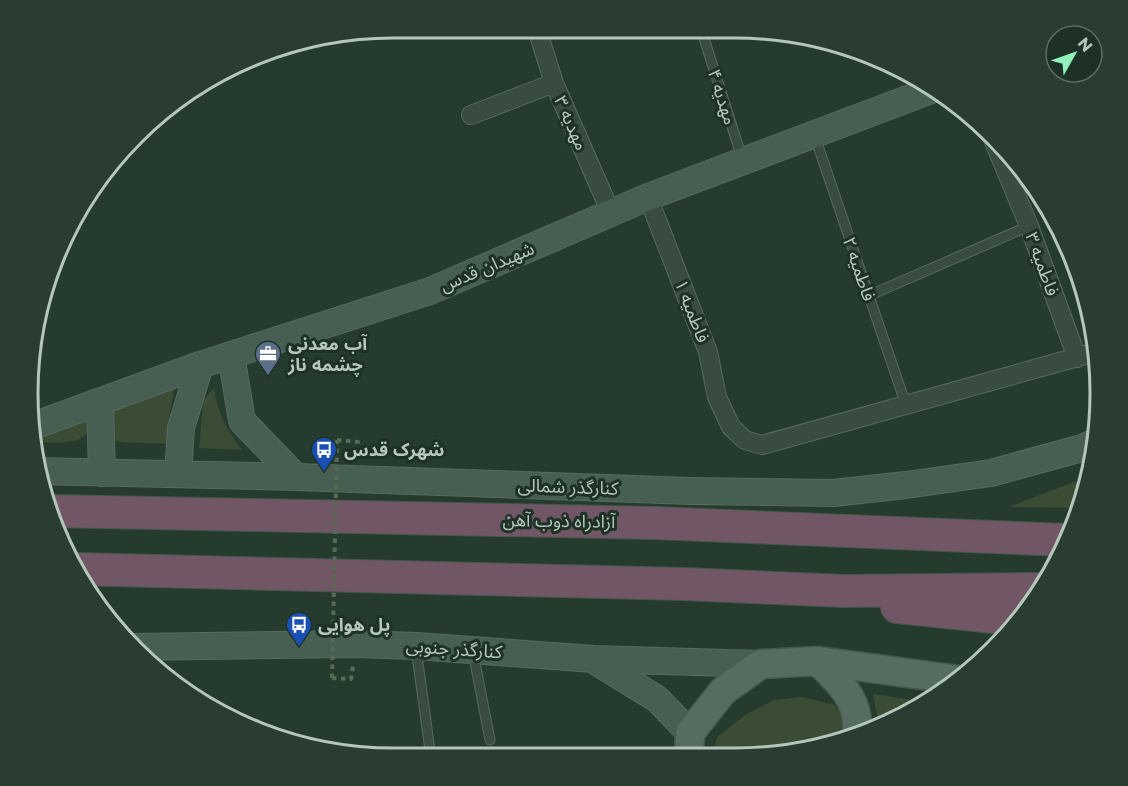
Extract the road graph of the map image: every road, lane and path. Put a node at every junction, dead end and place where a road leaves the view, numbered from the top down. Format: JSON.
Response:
{"nodes":[{"id":1,"x":540,"y":38,"type":"edge"},
{"id":2,"x":704,"y":38,"type":"edge"},
{"id":3,"x":554,"y":83,"type":"junction"},
{"id":4,"x":921,"y":90,"type":"edge"},
{"id":5,"x":471,"y":115,"type":"dead end"},
{"id":6,"x":813,"y":134,"type":"junction"},
{"id":7,"x":1002,"y":159,"type":"edge"},
{"id":8,"x":743,"y":161,"type":"junction"},
{"id":9,"x":648,"y":197,"type":"junction"},
{"id":10,"x":611,"y":213,"type":"junction"},
{"id":11,"x":1029,"y":226,"type":"junction"},
{"id":12,"x":868,"y":296,"type":"junction"},
{"id":13,"x":231,"y":354,"type":"junction"},
{"id":14,"x":1084,"y":355,"type":"edge"},
{"id":15,"x":200,"y":365,"type":"junction"},
{"id":16,"x":100,"y":403,"type":"junction"},
{"id":17,"x":906,"y":405,"type":"junction"},
{"id":18,"x":39,"y":424,"type":"edge"},
{"id":19,"x":358,"y":442,"type":"dead end"},
{"id":20,"x":1086,"y":446,"type":"edge"},
{"id":21,"x":46,"y":471,"type":"edge"},
{"id":22,"x":102,"y":473,"type":"junction"},
{"id":23,"x":178,"y":474,"type":"junction"},
{"id":24,"x":296,"y":477,"type":"junction"},
{"id":25,"x":58,"y":511,"type":"edge"},
{"id":26,"x":1058,"y":540,"type":"edge"},
{"id":27,"x":84,"y":569,"type":"edge"},
{"id":28,"x":684,"y":584,"type":"junction"},
{"id":29,"x":1032,"y":590,"type":"edge"},
{"id":30,"x":1009,"y":618,"type":"edge"},
{"id":31,"x":416,"y":646,"type":"junction"},
{"id":32,"x":145,"y":647,"type":"edge"},
{"id":33,"x":472,"y":650,"type":"junction"},
{"id":34,"x":594,"y":659,"type":"junction"},
{"id":35,"x":818,"y":661,"type":"junction"},
{"id":36,"x":761,"y":664,"type":"junction"},
{"id":37,"x":947,"y":678,"type":"edge"},
{"id":38,"x":351,"y":679,"type":"dead end"},
{"id":39,"x":858,"y":726,"type":"edge"},
{"id":40,"x":489,"y":740,"type":"dead end"},
{"id":41,"x":689,"y":744,"type":"edge"},
{"id":42,"x":430,"y":748,"type":"edge"}],
"edges":[{"from":1,"to":3,"type":"street","name":"مهدیه ۳"},
{"from":2,"to":8,"type":"lane","name":"مهدیه ۴"},
{"from":3,"to":5,"type":"street"},
{"from":3,"to":10,"type":"street","name":"مهدیه ۳"},
{"from":4,"to":6,"type":"main road","name":"شهیدان قدس"},
{"from":6,"to":8,"type":"main road","name":"شهیدان قدس"},
{"from":6,"to":12,"type":"lane","name":"فاطمیه ۲"},
{"from":7,"to":11,"type":"street","name":"فاطمیه ۳"},
{"from":8,"to":9,"type":"main road","name":"شهیدان قدس"},
{"from":9,"to":10,"type":"main road","name":"شهیدان قدس"},
{"from":9,"to":17,"type":"street","name":"فاطمیه ۱"},
{"from":10,"to":13,"type":"main road","name":"شهیدان قدس"},
{"from":11,"to":12,"type":"lane"},
{"from":11,"to":14,"type":"street","name":"فاطمیه ۳"},
{"from":12,"to":17,"type":"lane","name":"فاطمیه ۲"},
{"from":13,"to":15,"type":"main road","name":"شهیدان قدس"},
{"from":13,"to":24,"type":"main road"},
{"from":14,"to":17,"type":"street"},
{"from":15,"to":16,"type":"main road","name":"شهیدان قدس"},
{"from":15,"to":23,"type":"main road"},
{"from":16,"to":18,"type":"main road","name":"شهیدان قدس"},
{"from":16,"to":22,"type":"main road"},
{"from":19,"to":38,"type":"path","bridge":true},
{"from":20,"to":24,"type":"main road","name":"کنارگذر شمالی"},
{"from":21,"to":22,"type":"main road","name":"کنارگذر شمالی"},
{"from":22,"to":23,"type":"main road","name":"کنارگذر شمالی"},
{"from":23,"to":24,"type":"main road","name":"کنارگذر شمالی"},
{"from":25,"to":26,"type":"highway","name":"آزادراه ذوب آهن"},
{"from":27,"to":28,"type":"highway"},
{"from":28,"to":29,"type":"highway"},
{"from":28,"to":30,"type":"highway"},
{"from":31,"to":32,"type":"main road","name":"کنارگذر جنوبی"},
{"from":31,"to":33,"type":"main road","name":"کنارگذر جنوبی"},
{"from":31,"to":42,"type":"lane"},
{"from":33,"to":34,"type":"main road","name":"کنارگذر جنوبی"},
{"from":33,"to":40,"type":"lane"},
{"from":34,"to":36,"type":"main road","name":"کنارگذر جنوبی"},
{"from":34,"to":41,"type":"main road"},
{"from":35,"to":36,"type":"main road"},
{"from":35,"to":37,"type":"main road"},
{"from":35,"to":39,"type":"main road"},
{"from":36,"to":41,"type":"main road"}]}
